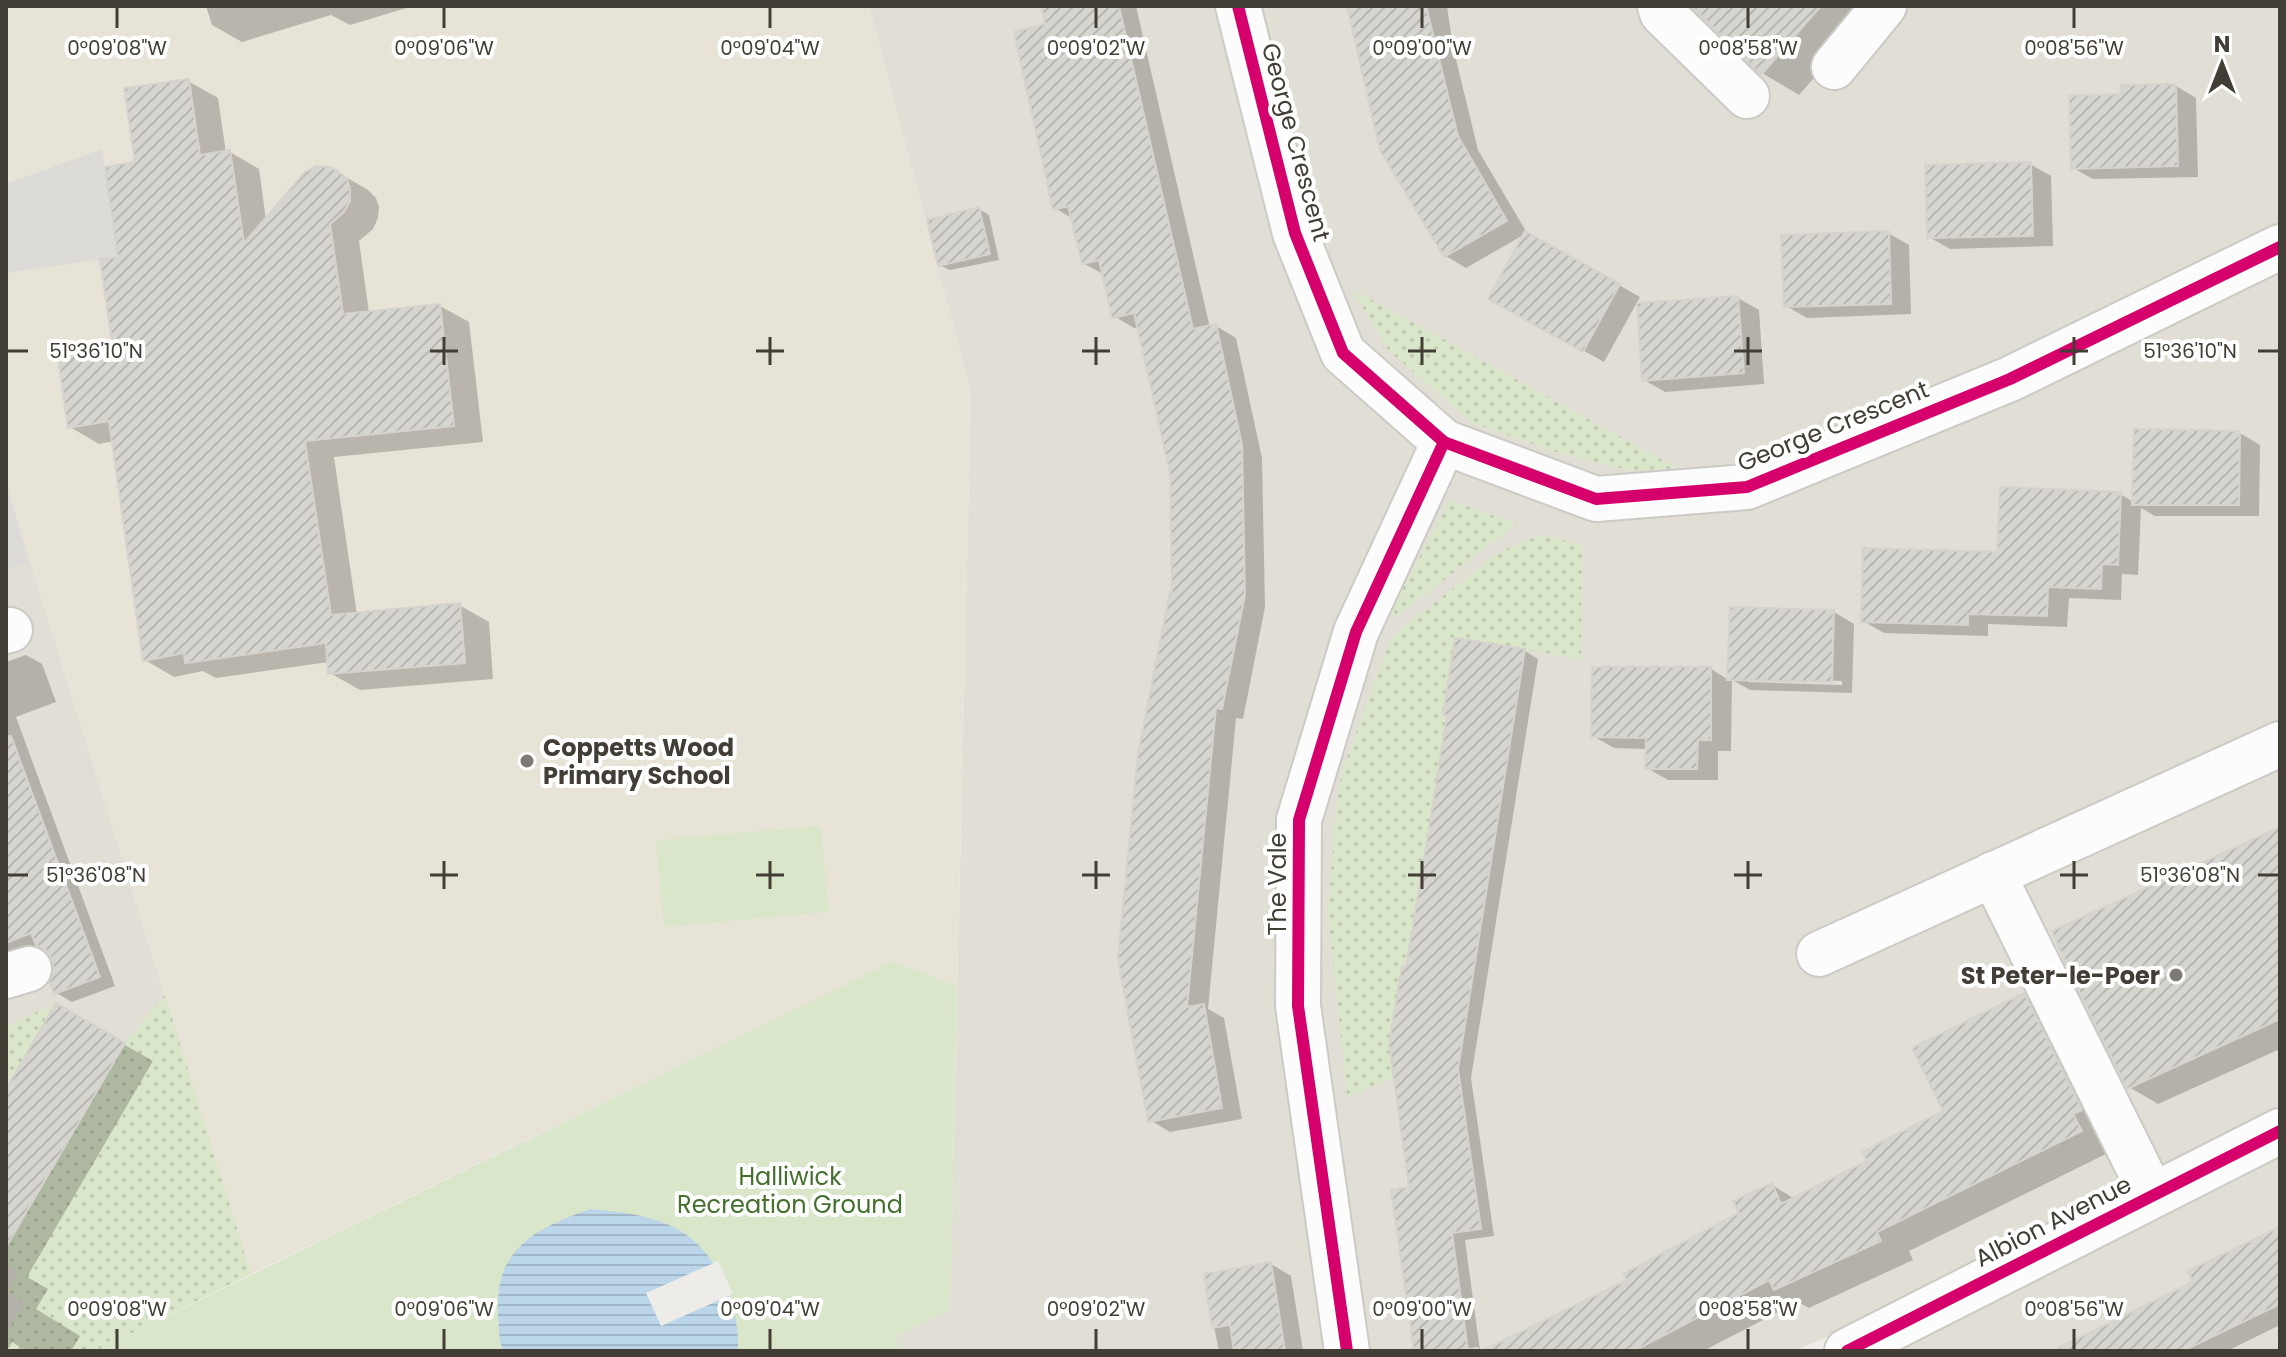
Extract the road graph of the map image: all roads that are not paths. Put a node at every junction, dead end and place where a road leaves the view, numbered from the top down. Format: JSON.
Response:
{"nodes":[{"id":1,"x":1238,"y":6,"type":"edge"},
{"id":2,"x":1660,"y":6,"type":"edge"},
{"id":3,"x":1884,"y":6,"type":"edge"},
{"id":4,"x":1834,"y":67,"type":"dead end"},
{"id":5,"x":1747,"y":96,"type":"dead end"},
{"id":6,"x":2280,"y":247,"type":"edge"},
{"id":7,"x":1444,"y":442,"type":"junction"},
{"id":8,"x":2280,"y":744,"type":"edge"},
{"id":9,"x":1993,"y":874,"type":"junction"},
{"id":10,"x":1819,"y":954,"type":"dead end"},
{"id":11,"x":2280,"y":1131,"type":"edge"},
{"id":12,"x":2152,"y":1195,"type":"junction"},
{"id":13,"x":1347,"y":1351,"type":"edge"},
{"id":14,"x":1847,"y":1351,"type":"edge"}],
"edges":[{"from":1,"to":7,"type":"street","name":"George Crescent"},
{"from":2,"to":5,"type":"street"},
{"from":3,"to":4,"type":"street"},
{"from":6,"to":7,"type":"street","name":"George Crescent"},
{"from":7,"to":13,"type":"street","name":"The Vale"},
{"from":8,"to":9,"type":"street"},
{"from":9,"to":10,"type":"street"},
{"from":9,"to":12,"type":"street"},
{"from":11,"to":12,"type":"street","name":"Albion Avenue"},
{"from":12,"to":14,"type":"street","name":"Albion Avenue"}]}
